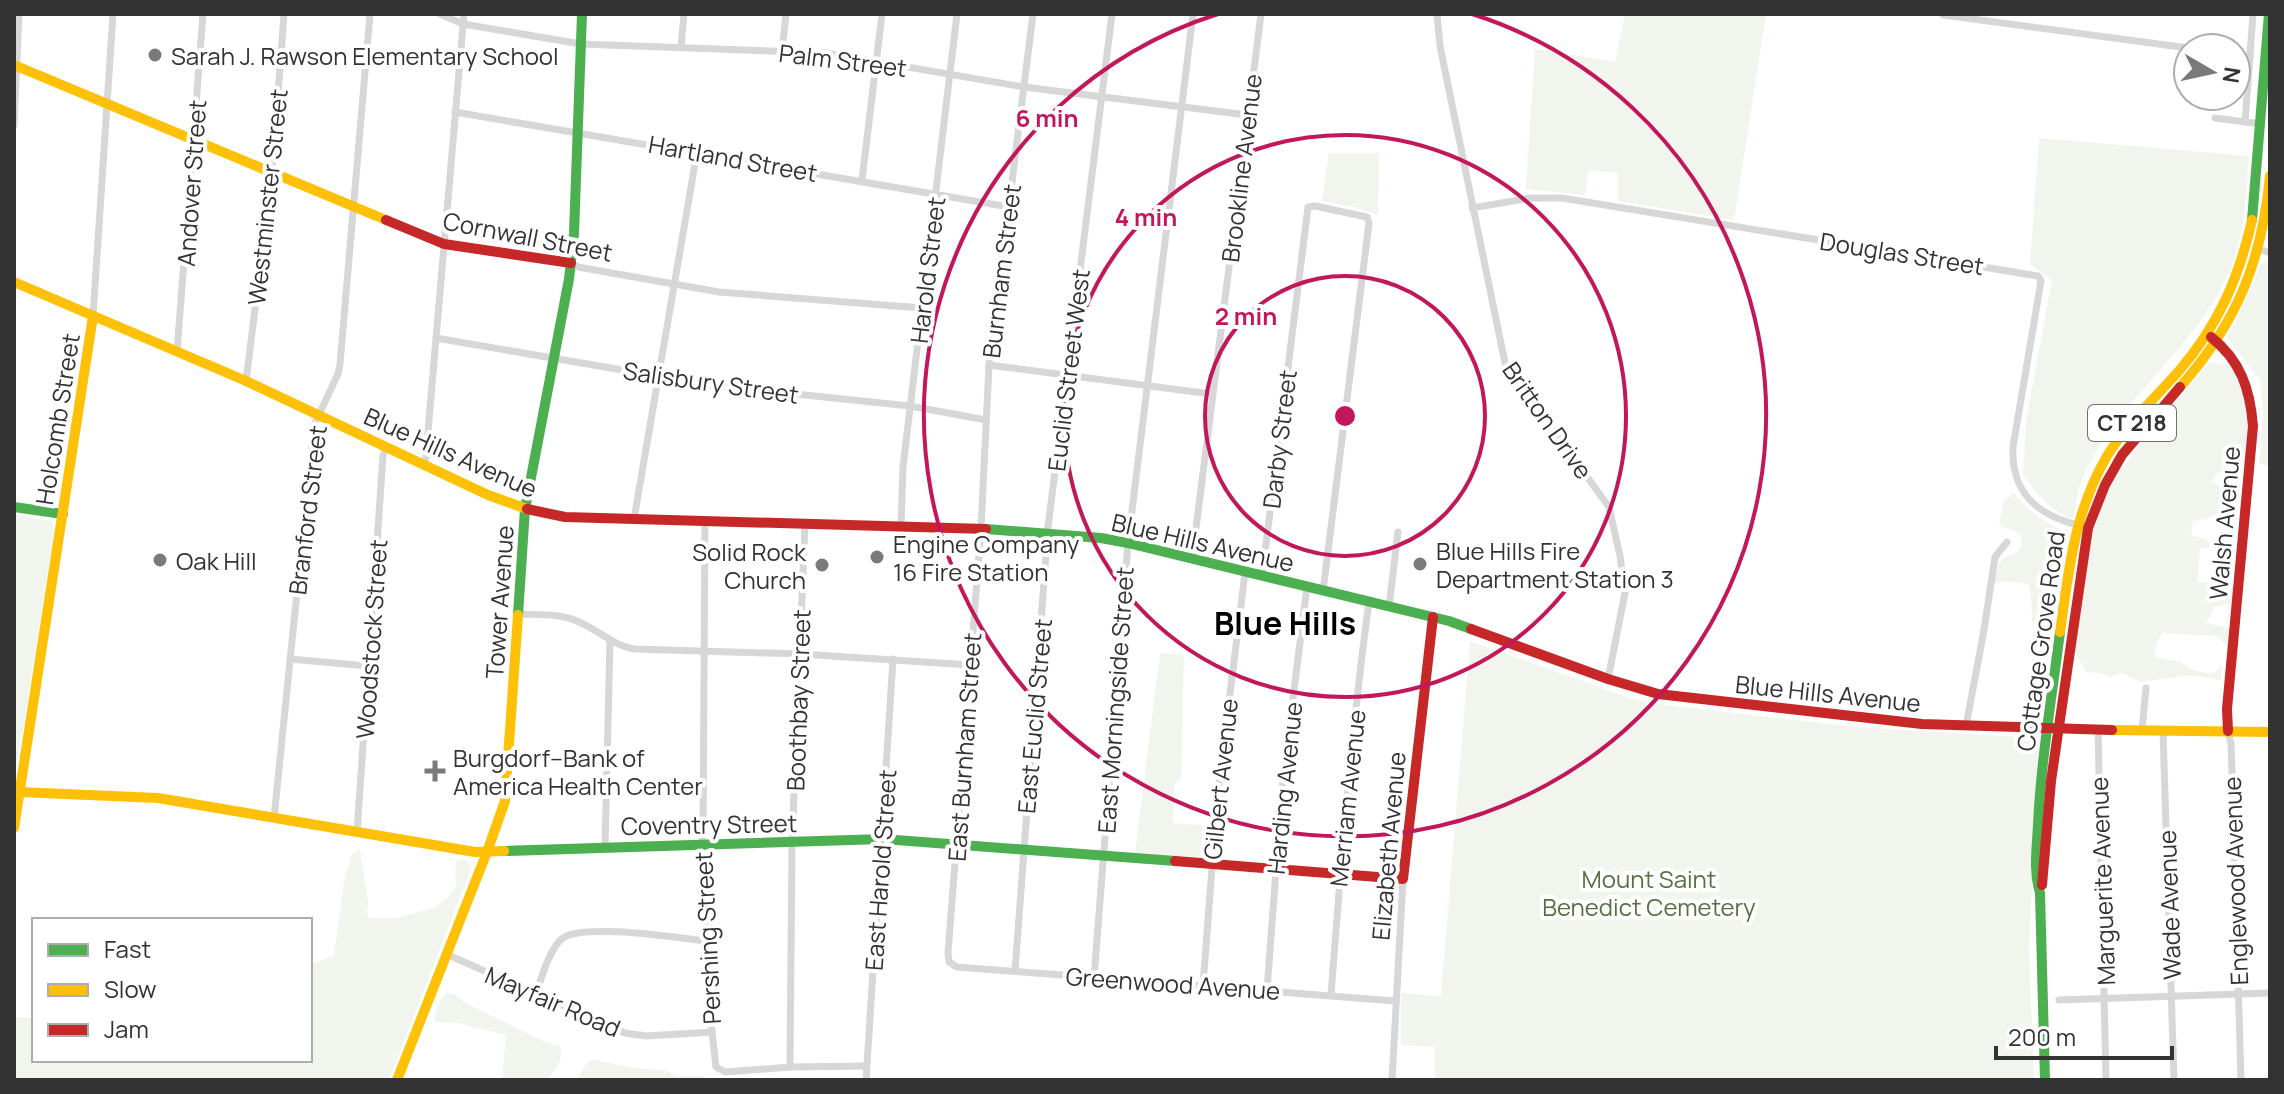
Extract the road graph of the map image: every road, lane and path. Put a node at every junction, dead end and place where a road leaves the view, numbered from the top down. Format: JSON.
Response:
{"nodes":[{"id":1,"x":19,"y":14,"type":"edge"},
{"id":2,"x":113,"y":14,"type":"edge"},
{"id":3,"x":203,"y":14,"type":"edge"},
{"id":4,"x":284,"y":14,"type":"edge"},
{"id":5,"x":370,"y":14,"type":"edge"},
{"id":6,"x":440,"y":14,"type":"edge"},
{"id":7,"x":464,"y":14,"type":"edge"},
{"id":8,"x":582,"y":14,"type":"edge"},
{"id":9,"x":684,"y":14,"type":"edge"},
{"id":10,"x":786,"y":14,"type":"edge"},
{"id":11,"x":882,"y":14,"type":"edge"},
{"id":12,"x":957,"y":14,"type":"edge"},
{"id":13,"x":1033,"y":14,"type":"edge"},
{"id":14,"x":1112,"y":14,"type":"edge"},
{"id":15,"x":1193,"y":14,"type":"edge"},
{"id":16,"x":1261,"y":14,"type":"edge"},
{"id":17,"x":1437,"y":14,"type":"edge"},
{"id":18,"x":2269,"y":14,"type":"edge"},
{"id":19,"x":1943,"y":17,"type":"edge"},
{"id":20,"x":463,"y":24,"type":"junction"},
{"id":21,"x":581,"y":44,"type":"junction"},
{"id":22,"x":2172,"y":46,"type":"edge"},
{"id":23,"x":681,"y":47,"type":"junction"},
{"id":24,"x":2268,"y":47,"type":"edge"},
{"id":25,"x":782,"y":51,"type":"junction"},
{"id":26,"x":876,"y":61,"type":"junction"},
{"id":27,"x":15,"y":65,"type":"edge"},
{"id":28,"x":950,"y":74,"type":"junction"},
{"id":29,"x":1024,"y":87,"type":"junction"},
{"id":30,"x":1102,"y":97,"type":"junction"},
{"id":31,"x":106,"y":103,"type":"junction"},
{"id":32,"x":1182,"y":107,"type":"junction"},
{"id":33,"x":455,"y":112,"type":"junction"},
{"id":34,"x":2246,"y":112,"type":"edge"},
{"id":35,"x":1247,"y":115,"type":"junction"},
{"id":36,"x":2215,"y":118,"type":"dead end"},
{"id":37,"x":2245,"y":122,"type":"junction"},
{"id":38,"x":2261,"y":124,"type":"junction"},
{"id":39,"x":14,"y":125,"type":"edge"},
{"id":40,"x":579,"y":132,"type":"junction"},
{"id":41,"x":194,"y":140,"type":"junction"},
{"id":42,"x":697,"y":152,"type":"junction"},
{"id":43,"x":272,"y":173,"type":"junction"},
{"id":44,"x":2270,"y":176,"type":"edge"},
{"id":45,"x":862,"y":180,"type":"junction"},
{"id":46,"x":936,"y":194,"type":"junction"},
{"id":47,"x":354,"y":207,"type":"junction"},
{"id":48,"x":1009,"y":207,"type":"junction"},
{"id":49,"x":1472,"y":208,"type":"junction"},
{"id":50,"x":2268,"y":208,"type":"edge"},
{"id":51,"x":444,"y":244,"type":"junction"},
{"id":52,"x":2247,"y":245,"type":"junction"},
{"id":53,"x":2265,"y":251,"type":"edge"},
{"id":54,"x":571,"y":263,"type":"junction"},
{"id":55,"x":14,"y":282,"type":"edge"},
{"id":56,"x":674,"y":285,"type":"junction"},
{"id":57,"x":922,"y":308,"type":"junction"},
{"id":58,"x":93,"y":316,"type":"junction"},
{"id":59,"x":2207,"y":334,"type":"junction"},
{"id":60,"x":436,"y":338,"type":"junction"},
{"id":61,"x":2217,"y":341,"type":"junction"},
{"id":62,"x":177,"y":352,"type":"junction"},
{"id":63,"x":554,"y":358,"type":"junction"},
{"id":64,"x":989,"y":365,"type":"junction"},
{"id":65,"x":658,"y":377,"type":"junction"},
{"id":66,"x":1067,"y":377,"type":"junction"},
{"id":67,"x":246,"y":381,"type":"junction"},
{"id":68,"x":1147,"y":387,"type":"junction"},
{"id":69,"x":1211,"y":394,"type":"junction"},
{"id":70,"x":910,"y":406,"type":"junction"},
{"id":71,"x":318,"y":414,"type":"junction"},
{"id":72,"x":986,"y":420,"type":"junction"},
{"id":73,"x":386,"y":447,"type":"junction"},
{"id":74,"x":425,"y":466,"type":"junction"},
{"id":75,"x":14,"y":507,"type":"edge"},
{"id":76,"x":525,"y":509,"type":"junction"},
{"id":77,"x":63,"y":514,"type":"junction"},
{"id":78,"x":634,"y":519,"type":"junction"},
{"id":79,"x":705,"y":521,"type":"junction"},
{"id":80,"x":805,"y":524,"type":"junction"},
{"id":81,"x":2083,"y":526,"type":"junction"},
{"id":82,"x":901,"y":527,"type":"junction"},
{"id":83,"x":981,"y":529,"type":"junction"},
{"id":84,"x":1398,"y":532,"type":"dead end"},
{"id":85,"x":1048,"y":535,"type":"junction"},
{"id":86,"x":2007,"y":542,"type":"dead end"},
{"id":87,"x":1128,"y":543,"type":"junction"},
{"id":88,"x":1192,"y":560,"type":"junction"},
{"id":89,"x":1245,"y":573,"type":"junction"},
{"id":90,"x":1262,"y":576,"type":"junction"},
{"id":91,"x":1307,"y":587,"type":"junction"},
{"id":92,"x":1323,"y":591,"type":"junction"},
{"id":93,"x":1369,"y":602,"type":"junction"},
{"id":94,"x":1389,"y":607,"type":"junction"},
{"id":95,"x":519,"y":614,"type":"junction"},
{"id":96,"x":1433,"y":617,"type":"junction"},
{"id":97,"x":610,"y":641,"type":"junction"},
{"id":98,"x":703,"y":652,"type":"junction"},
{"id":99,"x":800,"y":654,"type":"junction"},
{"id":100,"x":290,"y":659,"type":"junction"},
{"id":101,"x":893,"y":659,"type":"junction"},
{"id":102,"x":971,"y":665,"type":"junction"},
{"id":103,"x":368,"y":666,"type":"junction"},
{"id":104,"x":1608,"y":679,"type":"junction"},
{"id":105,"x":2146,"y":688,"type":"dead end"},
{"id":106,"x":1966,"y":726,"type":"junction"},
{"id":107,"x":2047,"y":728,"type":"junction"},
{"id":108,"x":2059,"y":729,"type":"junction"},
{"id":109,"x":2098,"y":729,"type":"junction"},
{"id":110,"x":2142,"y":730,"type":"junction"},
{"id":111,"x":2163,"y":731,"type":"junction"},
{"id":112,"x":2228,"y":731,"type":"junction"},
{"id":113,"x":2270,"y":732,"type":"edge"},
{"id":114,"x":19,"y":792,"type":"junction"},
{"id":115,"x":274,"y":818,"type":"junction"},
{"id":116,"x":14,"y":828,"type":"edge"},
{"id":117,"x":357,"y":832,"type":"junction"},
{"id":118,"x":883,"y":839,"type":"junction"},
{"id":119,"x":792,"y":843,"type":"junction"},
{"id":120,"x":701,"y":845,"type":"junction"},
{"id":121,"x":957,"y":845,"type":"junction"},
{"id":122,"x":605,"y":847,"type":"junction"},
{"id":123,"x":1023,"y":850,"type":"junction"},
{"id":124,"x":487,"y":852,"type":"junction"},
{"id":125,"x":1103,"y":856,"type":"junction"},
{"id":126,"x":1211,"y":864,"type":"junction"},
{"id":127,"x":1276,"y":869,"type":"junction"},
{"id":128,"x":1339,"y":874,"type":"junction"},
{"id":129,"x":1403,"y":879,"type":"junction"},
{"id":130,"x":2040,"y":893,"type":"junction"},
{"id":131,"x":706,"y":941,"type":"junction"},
{"id":132,"x":446,"y":954,"type":"junction"},
{"id":133,"x":950,"y":964,"type":"joint"},
{"id":134,"x":1015,"y":971,"type":"junction"},
{"id":135,"x":1094,"y":978,"type":"junction"},
{"id":136,"x":1203,"y":985,"type":"junction"},
{"id":137,"x":1267,"y":990,"type":"junction"},
{"id":138,"x":2270,"y":993,"type":"edge"},
{"id":139,"x":536,"y":994,"type":"junction"},
{"id":140,"x":2238,"y":994,"type":"junction"},
{"id":141,"x":1331,"y":995,"type":"junction"},
{"id":142,"x":2171,"y":996,"type":"junction"},
{"id":143,"x":2105,"y":998,"type":"junction"},
{"id":144,"x":2059,"y":1000,"type":"dead end"},
{"id":145,"x":1395,"y":1001,"type":"junction"},
{"id":146,"x":712,"y":1032,"type":"junction"},
{"id":147,"x":866,"y":1066,"type":"junction"},
{"id":148,"x":790,"y":1067,"type":"junction"},
{"id":149,"x":748,"y":1070,"type":"junction"},
{"id":150,"x":397,"y":1080,"type":"edge"},
{"id":151,"x":748,"y":1080,"type":"edge"},
{"id":152,"x":866,"y":1080,"type":"edge"},
{"id":153,"x":1392,"y":1080,"type":"edge"},
{"id":154,"x":2045,"y":1080,"type":"edge"},
{"id":155,"x":2106,"y":1080,"type":"edge"},
{"id":156,"x":2174,"y":1080,"type":"edge"},
{"id":157,"x":2241,"y":1080,"type":"edge"}],
"edges":[{"from":1,"to":27,"type":"street"},
{"from":2,"to":31,"type":"street","name":"Holcomb Street"},
{"from":3,"to":41,"type":"street","name":"Andover Street"},
{"from":4,"to":43,"type":"street","name":"Westminster Street"},
{"from":5,"to":47,"type":"street","name":"Branford Street"},
{"from":6,"to":20,"type":"street","name":"Palm Street"},
{"from":7,"to":20,"type":"street"},
{"from":8,"to":21,"type":"main road","name":"Tower Avenue"},
{"from":9,"to":23,"type":"street"},
{"from":10,"to":25,"type":"street"},
{"from":11,"to":26,"type":"street"},
{"from":12,"to":28,"type":"street","name":"Harold Street"},
{"from":13,"to":29,"type":"street","name":"Burnham Street"},
{"from":14,"to":30,"type":"street","name":"Euclid Street West"},
{"from":15,"to":32,"type":"street","name":"East Morningside Street"},
{"from":16,"to":35,"type":"street","name":"Brookline Avenue"},
{"from":17,"to":49,"type":"street","name":"Britton Drive"},
{"from":18,"to":24,"type":"main road","name":"Cottage Grove Road","number":"CT 218"},
{"from":19,"to":22,"type":"street"},
{"from":20,"to":21,"type":"street","name":"Palm Street"},
{"from":20,"to":33,"type":"street"},
{"from":21,"to":23,"type":"street","name":"Palm Street"},
{"from":21,"to":40,"type":"main road","name":"Tower Avenue"},
{"from":23,"to":25,"type":"street","name":"Palm Street"},
{"from":24,"to":38,"type":"main road","name":"Cottage Grove Road","number":"CT 218"},
{"from":25,"to":26,"type":"street","name":"Palm Street"},
{"from":26,"to":28,"type":"street","name":"Palm Street"},
{"from":26,"to":45,"type":"street"},
{"from":27,"to":31,"type":"main road","name":"Cornwall Street"},
{"from":27,"to":39,"type":"street"},
{"from":28,"to":29,"type":"street","name":"Palm Street"},
{"from":28,"to":46,"type":"street","name":"Harold Street"},
{"from":29,"to":30,"type":"street","name":"Palm Street"},
{"from":29,"to":48,"type":"street","name":"Burnham Street"},
{"from":30,"to":32,"type":"street","name":"Palm Street"},
{"from":30,"to":66,"type":"street","name":"Euclid Street West"},
{"from":31,"to":41,"type":"main road","name":"Cornwall Street"},
{"from":31,"to":58,"type":"street","name":"Holcomb Street"},
{"from":32,"to":35,"type":"street","name":"Palm Street"},
{"from":32,"to":68,"type":"street","name":"East Morningside Street"},
{"from":33,"to":40,"type":"street","name":"Hartland Street"},
{"from":33,"to":51,"type":"street"},
{"from":34,"to":37,"type":"street"},
{"from":35,"to":69,"type":"street","name":"Brookline Avenue"},
{"from":36,"to":37,"type":"street"},
{"from":37,"to":38,"type":"street"},
{"from":38,"to":52,"type":"main road","name":"Cottage Grove Road","number":"CT 218"},
{"from":40,"to":42,"type":"street","name":"Hartland Street"},
{"from":40,"to":54,"type":"main road","name":"Tower Avenue"},
{"from":41,"to":43,"type":"main road","name":"Cornwall Street"},
{"from":41,"to":62,"type":"street","name":"Andover Street"},
{"from":42,"to":45,"type":"street","name":"Hartland Street"},
{"from":42,"to":56,"type":"street"},
{"from":43,"to":47,"type":"main road","name":"Cornwall Street"},
{"from":43,"to":67,"type":"street","name":"Westminster Street"},
{"from":44,"to":50,"type":"main road","name":"Cottage Grove Road","number":"CT 218"},
{"from":45,"to":46,"type":"street","name":"Hartland Street"},
{"from":46,"to":48,"type":"street","name":"Hartland Street"},
{"from":46,"to":57,"type":"street","name":"Harold Street"},
{"from":47,"to":51,"type":"main road","name":"Cornwall Street"},
{"from":47,"to":71,"type":"street","name":"Branford Street"},
{"from":48,"to":64,"type":"street","name":"Burnham Street"},
{"from":49,"to":81,"type":"street","name":"Douglas Street"},
{"from":49,"to":104,"type":"street","name":"Britton Drive"},
{"from":50,"to":53,"type":"main road","name":"Cottage Grove Road","number":"CT 218"},
{"from":51,"to":54,"type":"main road","name":"Cornwall Street"},
{"from":51,"to":60,"type":"street"},
{"from":52,"to":53,"type":"street"},
{"from":52,"to":59,"type":"main road","name":"Cottage Grove Road","number":"CT 218"},
{"from":53,"to":61,"type":"main road","name":"Cottage Grove Road","number":"CT 218"},
{"from":54,"to":56,"type":"street","name":"Cornwall Street"},
{"from":54,"to":63,"type":"main road","name":"Tower Avenue"},
{"from":55,"to":58,"type":"main road","name":"Blue Hills Avenue"},
{"from":56,"to":57,"type":"street","name":"Cornwall Street"},
{"from":56,"to":65,"type":"street"},
{"from":57,"to":70,"type":"street","name":"Harold Street"},
{"from":58,"to":62,"type":"main road","name":"Blue Hills Avenue"},
{"from":58,"to":77,"type":"main road","name":"Holcomb Street"},
{"from":59,"to":61,"type":"main road","name":"Walsh Avenue"},
{"from":59,"to":81,"type":"main road","name":"Cottage Grove Road","number":"CT 218"},
{"from":60,"to":63,"type":"street","name":"Salisbury Street"},
{"from":60,"to":74,"type":"street"},
{"from":61,"to":81,"type":"main road","name":"Cottage Grove Road","number":"CT 218"},
{"from":61,"to":112,"type":"main road","name":"Walsh Avenue"},
{"from":62,"to":67,"type":"main road","name":"Blue Hills Avenue"},
{"from":63,"to":65,"type":"street","name":"Salisbury Street"},
{"from":63,"to":76,"type":"main road","name":"Tower Avenue"},
{"from":64,"to":66,"type":"street"},
{"from":64,"to":72,"type":"street","name":"Burnham Street"},
{"from":65,"to":70,"type":"street","name":"Salisbury Street"},
{"from":65,"to":78,"type":"street"},
{"from":66,"to":68,"type":"street"},
{"from":66,"to":85,"type":"street","name":"Euclid Street West"},
{"from":67,"to":71,"type":"main road","name":"Blue Hills Avenue"},
{"from":68,"to":69,"type":"street"},
{"from":68,"to":87,"type":"street","name":"East Morningside Street"},
{"from":69,"to":88,"type":"street","name":"Brookline Avenue"},
{"from":70,"to":72,"type":"street","name":"Salisbury Street"},
{"from":70,"to":82,"type":"street","name":"Harold Street"},
{"from":71,"to":73,"type":"main road","name":"Blue Hills Avenue"},
{"from":71,"to":100,"type":"street","name":"Branford Street"},
{"from":72,"to":83,"type":"street","name":"Burnham Street"},
{"from":73,"to":74,"type":"main road","name":"Blue Hills Avenue"},
{"from":73,"to":103,"type":"street","name":"Woodstock Street"},
{"from":74,"to":76,"type":"main road","name":"Blue Hills Avenue"},
{"from":75,"to":77,"type":"main road"},
{"from":76,"to":78,"type":"main road","name":"Blue Hills Avenue"},
{"from":76,"to":95,"type":"main road","name":"Tower Avenue"},
{"from":77,"to":114,"type":"main road","name":"Holcomb Street"},
{"from":78,"to":79,"type":"main road","name":"Blue Hills Avenue"},
{"from":79,"to":80,"type":"main road","name":"Blue Hills Avenue"},
{"from":79,"to":98,"type":"street","name":"Pershing Street"},
{"from":80,"to":82,"type":"main road","name":"Blue Hills Avenue"},
{"from":80,"to":99,"type":"street","name":"Boothbay Street"},
{"from":81,"to":107,"type":"main road","name":"Cottage Grove Road","number":"CT 218"},
{"from":81,"to":108,"type":"main road","name":"Cottage Grove Road","number":"CT 218"},
{"from":82,"to":83,"type":"main road","name":"Blue Hills Avenue"},
{"from":83,"to":85,"type":"main road","name":"Blue Hills Avenue"},
{"from":83,"to":102,"type":"street","name":"East Burnham Street"},
{"from":84,"to":94,"type":"street"},
{"from":85,"to":87,"type":"main road","name":"Blue Hills Avenue"},
{"from":85,"to":123,"type":"street","name":"East Euclid Street"},
{"from":86,"to":106,"type":"street"},
{"from":87,"to":88,"type":"main road","name":"Blue Hills Avenue"},
{"from":87,"to":125,"type":"street","name":"East Morningside Street"},
{"from":88,"to":89,"type":"main road","name":"Blue Hills Avenue"},
{"from":89,"to":90,"type":"main road","name":"Blue Hills Avenue"},
{"from":89,"to":126,"type":"street","name":"Gilbert Avenue"},
{"from":90,"to":91,"type":"main road","name":"Blue Hills Avenue"},
{"from":90,"to":92,"type":"street","name":"Darby Street"},
{"from":91,"to":92,"type":"main road","name":"Blue Hills Avenue"},
{"from":91,"to":127,"type":"street","name":"Harding Avenue"},
{"from":92,"to":93,"type":"main road","name":"Blue Hills Avenue"},
{"from":93,"to":94,"type":"main road","name":"Blue Hills Avenue"},
{"from":93,"to":128,"type":"street","name":"Merriam Avenue"},
{"from":94,"to":96,"type":"main road","name":"Blue Hills Avenue"},
{"from":95,"to":97,"type":"street"},
{"from":95,"to":124,"type":"main road","name":"Tower Avenue"},
{"from":96,"to":104,"type":"main road","name":"Blue Hills Avenue"},
{"from":96,"to":129,"type":"main road","name":"Elizabeth Avenue"},
{"from":97,"to":98,"type":"street"},
{"from":97,"to":122,"type":"street"},
{"from":98,"to":99,"type":"street"},
{"from":98,"to":120,"type":"street","name":"Pershing Street"},
{"from":99,"to":101,"type":"street"},
{"from":99,"to":119,"type":"street","name":"Boothbay Street"},
{"from":100,"to":103,"type":"street"},
{"from":100,"to":115,"type":"street","name":"Branford Street"},
{"from":101,"to":102,"type":"street"},
{"from":101,"to":118,"type":"street","name":"East Harold Street"},
{"from":102,"to":121,"type":"street","name":"East Burnham Street"},
{"from":103,"to":117,"type":"street","name":"Woodstock Street"},
{"from":104,"to":106,"type":"main road","name":"Blue Hills Avenue"},
{"from":105,"to":110,"type":"street"},
{"from":106,"to":107,"type":"main road","name":"Blue Hills Avenue"},
{"from":107,"to":108,"type":"main road","name":"Blue Hills Avenue"},
{"from":107,"to":130,"type":"main road","name":"Cottage Grove Road","number":"CT 218"},
{"from":108,"to":109,"type":"main road","name":"Blue Hills Avenue"},
{"from":108,"to":130,"type":"main road","name":"Cottage Grove Road","number":"CT 218"},
{"from":109,"to":110,"type":"main road","name":"Blue Hills Avenue"},
{"from":109,"to":143,"type":"street","name":"Marguerite Avenue"},
{"from":110,"to":111,"type":"main road","name":"Blue Hills Avenue"},
{"from":111,"to":112,"type":"main road","name":"Blue Hills Avenue"},
{"from":111,"to":142,"type":"street","name":"Wade Avenue"},
{"from":112,"to":113,"type":"main road","name":"Blue Hills Avenue"},
{"from":112,"to":140,"type":"street","name":"Englewood Avenue"},
{"from":114,"to":115,"type":"main road","name":"Coventry Street"},
{"from":114,"to":116,"type":"main road","name":"Holcomb Street"},
{"from":115,"to":117,"type":"main road","name":"Coventry Street"},
{"from":117,"to":124,"type":"main road","name":"Coventry Street"},
{"from":118,"to":119,"type":"main road","name":"Coventry Street"},
{"from":118,"to":121,"type":"main road","name":"Coventry Street"},
{"from":118,"to":147,"type":"street","name":"East Harold Street"},
{"from":119,"to":120,"type":"main road","name":"Coventry Street"},
{"from":119,"to":148,"type":"street","name":"Boothbay Street"},
{"from":120,"to":122,"type":"main road","name":"Coventry Street"},
{"from":120,"to":131,"type":"street","name":"Pershing Street"},
{"from":121,"to":123,"type":"main road","name":"Coventry Street"},
{"from":121,"to":133,"type":"street","name":"East Burnham Street"},
{"from":122,"to":124,"type":"main road","name":"Coventry Street"},
{"from":123,"to":125,"type":"main road","name":"Coventry Street"},
{"from":123,"to":134,"type":"street","name":"East Euclid Street"},
{"from":124,"to":132,"type":"main road","name":"Tower Avenue"},
{"from":125,"to":126,"type":"main road","name":"Coventry Street"},
{"from":125,"to":135,"type":"street","name":"East Morningside Street"},
{"from":126,"to":127,"type":"main road","name":"Coventry Street"},
{"from":126,"to":136,"type":"street","name":"Gilbert Avenue"},
{"from":127,"to":128,"type":"main road","name":"Coventry Street"},
{"from":127,"to":137,"type":"street","name":"Harding Avenue"},
{"from":128,"to":129,"type":"main road","name":"Coventry Street"},
{"from":128,"to":141,"type":"street","name":"Merriam Avenue"},
{"from":129,"to":145,"type":"street","name":"Elizabeth Avenue"},
{"from":130,"to":154,"type":"main road","name":"Cottage Grove Road","number":"CT 218"},
{"from":131,"to":139,"type":"street"},
{"from":131,"to":146,"type":"street","name":"Pershing Street"},
{"from":132,"to":139,"type":"street","name":"Mayfair Road"},
{"from":132,"to":150,"type":"main road","name":"Tower Avenue"},
{"from":133,"to":134,"type":"street","name":"Greenwood Avenue"},
{"from":134,"to":135,"type":"street","name":"Greenwood Avenue"},
{"from":135,"to":136,"type":"street","name":"Greenwood Avenue"},
{"from":136,"to":137,"type":"street","name":"Greenwood Avenue"},
{"from":137,"to":141,"type":"street","name":"Greenwood Avenue"},
{"from":138,"to":140,"type":"street"},
{"from":139,"to":146,"type":"street","name":"Mayfair Road"},
{"from":140,"to":142,"type":"street"},
{"from":140,"to":157,"type":"street","name":"Englewood Avenue"},
{"from":141,"to":145,"type":"street","name":"Greenwood Avenue"},
{"from":142,"to":143,"type":"street"},
{"from":142,"to":156,"type":"street","name":"Wade Avenue"},
{"from":143,"to":144,"type":"street"},
{"from":143,"to":155,"type":"street","name":"Marguerite Avenue"},
{"from":145,"to":153,"type":"street","name":"Elizabeth Avenue"},
{"from":146,"to":149,"type":"street","name":"Pershing Street"},
{"from":147,"to":148,"type":"street"},
{"from":147,"to":152,"type":"street","name":"East Harold Street"},
{"from":148,"to":149,"type":"street"},
{"from":149,"to":151,"type":"street"}]}
